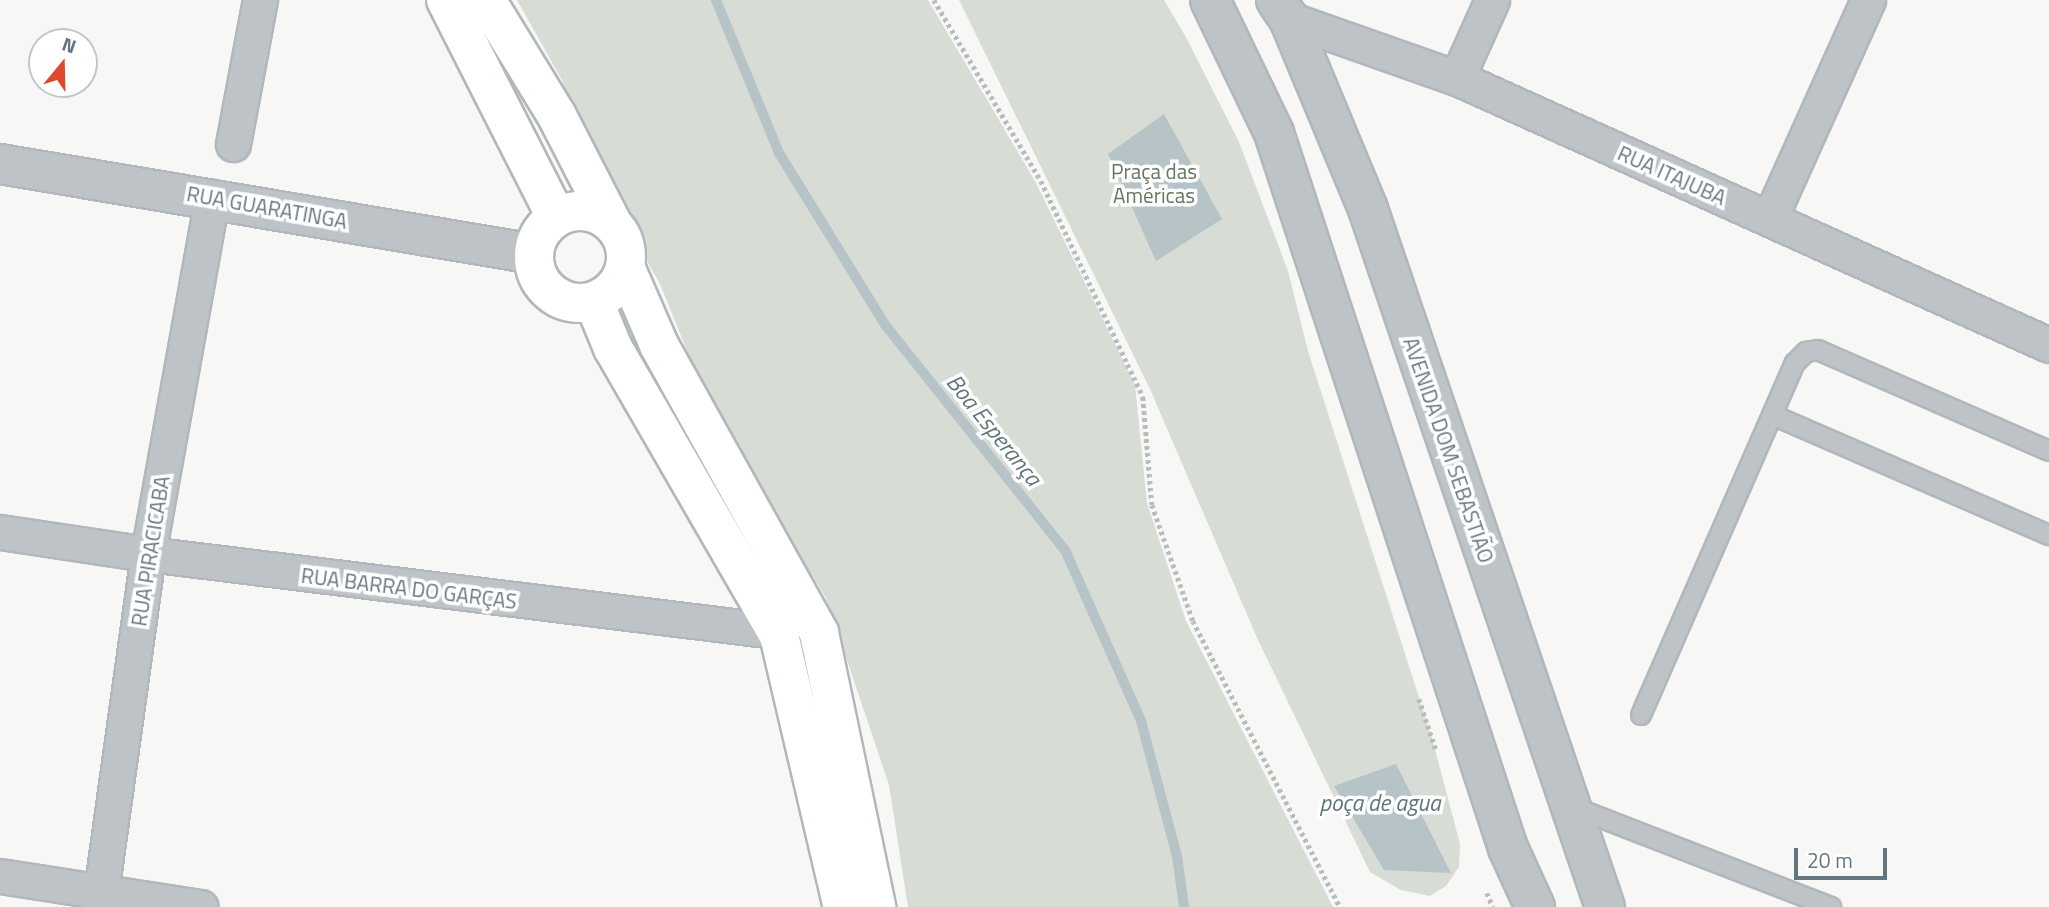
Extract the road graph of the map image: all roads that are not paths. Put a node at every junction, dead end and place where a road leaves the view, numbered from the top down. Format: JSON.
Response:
{"nodes":[{"id":1,"x":260,"y":0,"type":"edge"},
{"id":2,"x":446,"y":0,"type":"edge"},
{"id":3,"x":486,"y":0,"type":"edge"},
{"id":4,"x":1210,"y":0,"type":"edge"},
{"id":5,"x":1492,"y":0,"type":"edge"},
{"id":6,"x":1868,"y":0,"type":"edge"},
{"id":7,"x":1283,"y":10,"type":"edge"},
{"id":8,"x":1457,"y":78,"type":"junction"},
{"id":9,"x":233,"y":144,"type":"dead end"},
{"id":10,"x":0,"y":164,"type":"edge"},
{"id":11,"x":212,"y":197,"type":"junction"},
{"id":12,"x":556,"y":217,"type":"junction"},
{"id":13,"x":1770,"y":218,"type":"junction"},
{"id":14,"x":612,"y":223,"type":"junction"},
{"id":15,"x":534,"y":254,"type":"junction"},
{"id":16,"x":626,"y":269,"type":"junction"},
{"id":17,"x":594,"y":302,"type":"junction"},
{"id":18,"x":2049,"y":345,"type":"edge"},
{"id":19,"x":1775,"y":416,"type":"junction"},
{"id":20,"x":2049,"y":451,"type":"edge"},
{"id":21,"x":0,"y":532,"type":"edge"},
{"id":22,"x":2049,"y":535,"type":"edge"},
{"id":23,"x":148,"y":554,"type":"junction"},
{"id":24,"x":819,"y":633,"type":"junction"},
{"id":25,"x":779,"y":635,"type":"junction"},
{"id":26,"x":1641,"y":715,"type":"dead end"},
{"id":27,"x":1568,"y":806,"type":"junction"},
{"id":28,"x":0,"y":876,"type":"edge"},
{"id":29,"x":100,"y":900,"type":"edge"},
{"id":30,"x":201,"y":907,"type":"edge"},
{"id":31,"x":844,"y":907,"type":"edge"},
{"id":32,"x":876,"y":907,"type":"edge"},
{"id":33,"x":1535,"y":907,"type":"edge"},
{"id":34,"x":1605,"y":907,"type":"edge"},
{"id":35,"x":1831,"y":907,"type":"edge"}],
"edges":[{"from":1,"to":9,"type":"street"},
{"from":2,"to":12,"type":"main road"},
{"from":3,"to":14,"type":"main road"},
{"from":4,"to":33,"type":"street"},
{"from":5,"to":8,"type":"street"},
{"from":6,"to":13,"type":"street"},
{"from":7,"to":8,"type":"street","name":"RUA ITAJUBA"},
{"from":7,"to":27,"type":"street","name":"AVENIDA DOM SEBASTIÃO"},
{"from":8,"to":13,"type":"street","name":"RUA ITAJUBA"},
{"from":10,"to":11,"type":"street","name":"RUA GUARATINGA"},
{"from":11,"to":15,"type":"street","name":"RUA GUARATINGA"},
{"from":11,"to":23,"type":"street","name":"RUA PIRACICABA"},
{"from":12,"to":14,"type":"main road"},
{"from":12,"to":15,"type":"main road"},
{"from":13,"to":18,"type":"street","name":"RUA ITAJUBA"},
{"from":14,"to":16,"type":"main road"},
{"from":15,"to":17,"type":"main road"},
{"from":16,"to":17,"type":"main road"},
{"from":16,"to":24,"type":"main road"},
{"from":17,"to":25,"type":"main road"},
{"from":19,"to":20,"type":"lane"},
{"from":19,"to":22,"type":"lane"},
{"from":19,"to":26,"type":"lane"},
{"from":21,"to":23,"type":"street","name":"RUA BARRA DO GARÇAS"},
{"from":23,"to":25,"type":"street","name":"RUA BARRA DO GARÇAS"},
{"from":23,"to":29,"type":"street","name":"RUA PIRACICABA"},
{"from":24,"to":25,"type":"street","name":"RUA BARRA DO GARÇAS"},
{"from":24,"to":32,"type":"main road"},
{"from":25,"to":31,"type":"main road"},
{"from":27,"to":34,"type":"street","name":"AVENIDA DOM SEBASTIÃO"},
{"from":27,"to":35,"type":"lane"},
{"from":28,"to":29,"type":"street"},
{"from":29,"to":30,"type":"street"}]}
